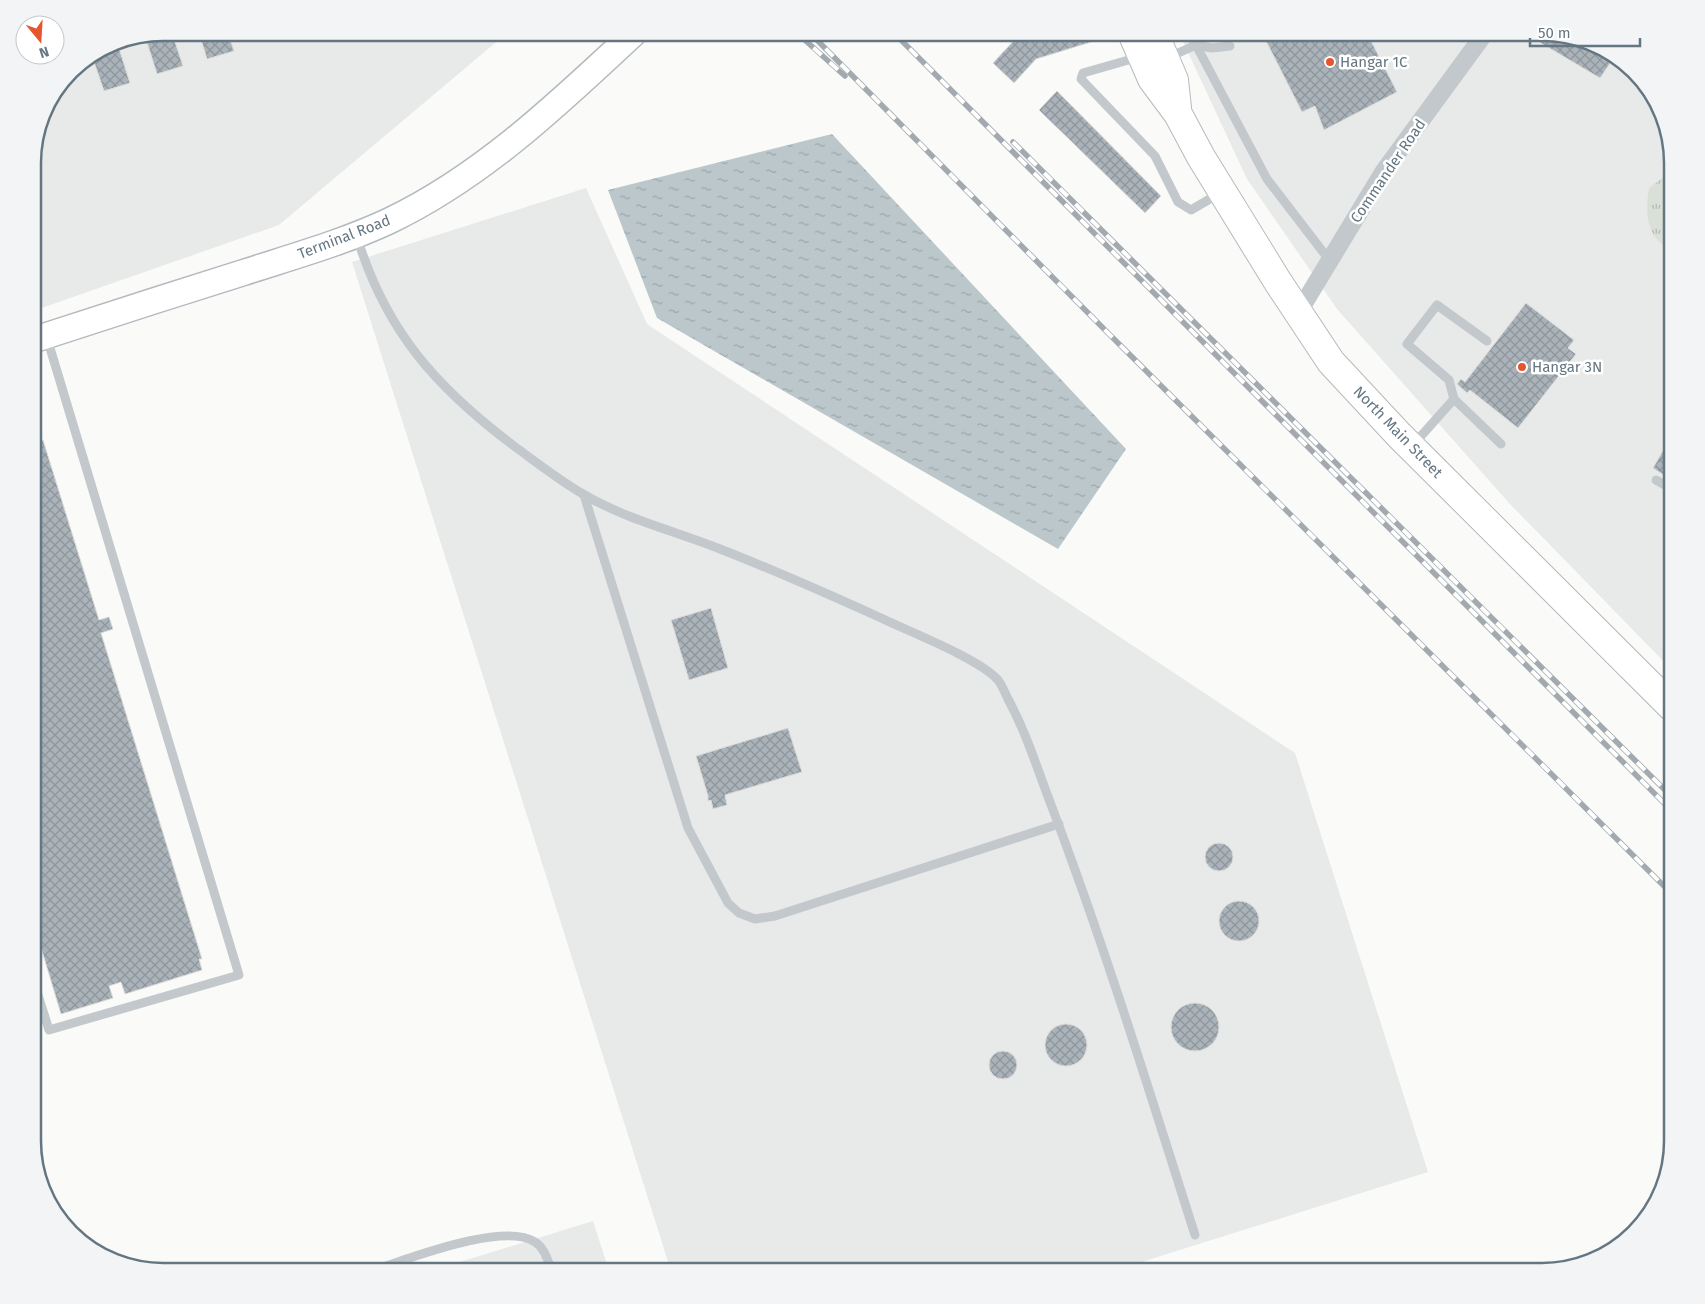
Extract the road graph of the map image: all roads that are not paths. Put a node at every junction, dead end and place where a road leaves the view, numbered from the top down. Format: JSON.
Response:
{"nodes":[{"id":1,"x":1194,"y":41,"type":"edge"},
{"id":2,"x":1478,"y":41,"type":"edge"},
{"id":3,"x":624,"y":42,"type":"edge"},
{"id":4,"x":1149,"y":45,"type":"edge"},
{"id":5,"x":1196,"y":45,"type":"junction"},
{"id":6,"x":1230,"y":46,"type":"dead end"},
{"id":7,"x":1222,"y":192,"type":"junction"},
{"id":8,"x":357,"y":235,"type":"junction"},
{"id":9,"x":1330,"y":261,"type":"junction"},
{"id":10,"x":1298,"y":313,"type":"junction"},
{"id":11,"x":42,"y":336,"type":"edge"},
{"id":12,"x":1487,"y":341,"type":"dead end"},
{"id":13,"x":42,"y":343,"type":"edge"},
{"id":14,"x":1454,"y":399,"type":"junction"},
{"id":15,"x":1501,"y":444,"type":"dead end"},
{"id":16,"x":1411,"y":448,"type":"junction"},
{"id":17,"x":1656,"y":480,"type":"dead end"},
{"id":18,"x":1664,"y":484,"type":"edge"},
{"id":19,"x":584,"y":495,"type":"junction"},
{"id":20,"x":1664,"y":699,"type":"edge"},
{"id":21,"x":1058,"y":824,"type":"junction"},
{"id":22,"x":42,"y":1008,"type":"edge"},
{"id":23,"x":1195,"y":1235,"type":"dead end"},
{"id":24,"x":398,"y":1263,"type":"edge"},
{"id":25,"x":548,"y":1263,"type":"edge"}],
"edges":[{"from":1,"to":5,"type":"lane"},
{"from":2,"to":9,"type":"street","name":"Commander Road"},
{"from":3,"to":8,"type":"main road","name":"Terminal Road"},
{"from":4,"to":5,"type":"lane"},
{"from":4,"to":7,"type":"main road","name":"North Main Street"},
{"from":4,"to":7,"type":"lane"},
{"from":5,"to":6,"type":"lane"},
{"from":5,"to":9,"type":"lane"},
{"from":7,"to":10,"type":"main road","name":"North Main Street"},
{"from":8,"to":11,"type":"main road","name":"Terminal Road"},
{"from":8,"to":19,"type":"lane"},
{"from":9,"to":10,"type":"street","name":"Commander Road"},
{"from":10,"to":16,"type":"main road","name":"North Main Street"},
{"from":12,"to":14,"type":"lane"},
{"from":13,"to":22,"type":"lane"},
{"from":14,"to":15,"type":"lane"},
{"from":14,"to":16,"type":"lane"},
{"from":16,"to":20,"type":"main road","name":"North Main Street"},
{"from":17,"to":18,"type":"lane"},
{"from":19,"to":21,"type":"lane"},
{"from":19,"to":21,"type":"lane"},
{"from":21,"to":23,"type":"lane"},
{"from":24,"to":25,"type":"lane"}]}
